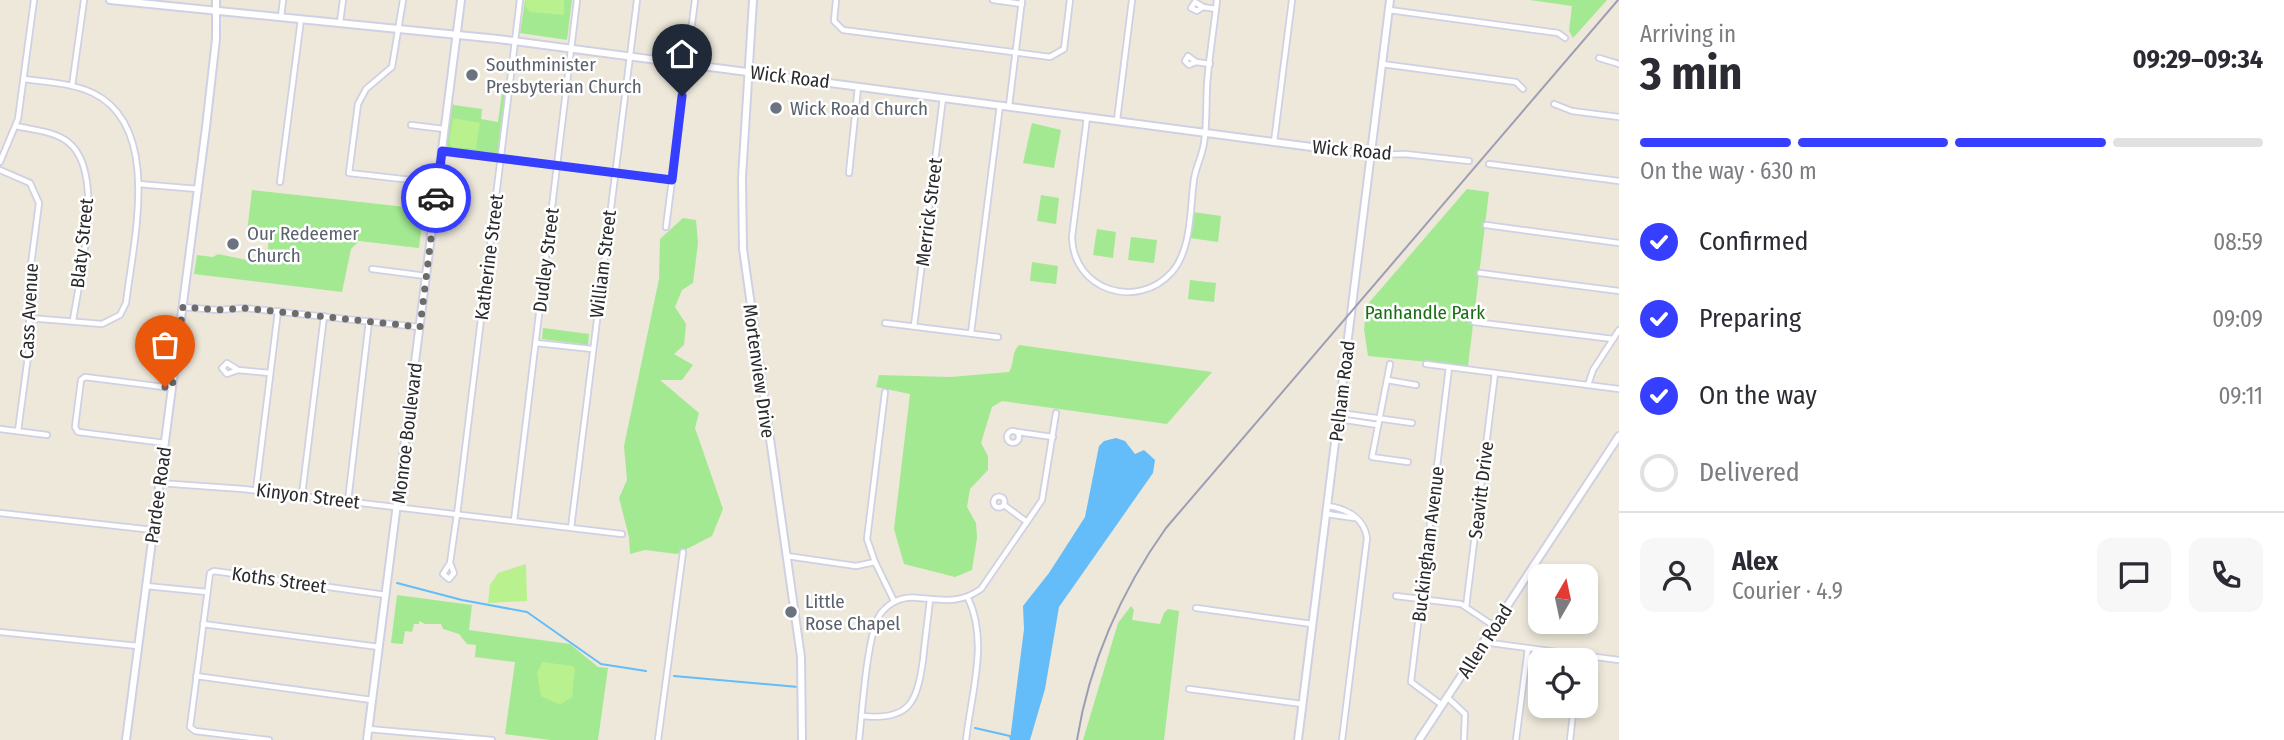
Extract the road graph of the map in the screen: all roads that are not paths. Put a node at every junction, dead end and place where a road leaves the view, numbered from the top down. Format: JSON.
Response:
{"nodes":[{"id":1,"x":34,"y":0,"type":"edge"},
{"id":2,"x":84,"y":0,"type":"edge"},
{"id":3,"x":110,"y":0,"type":"edge"},
{"id":4,"x":216,"y":0,"type":"edge"},
{"id":5,"x":283,"y":0,"type":"edge"},
{"id":6,"x":343,"y":0,"type":"edge"},
{"id":7,"x":403,"y":0,"type":"edge"},
{"id":8,"x":461,"y":0,"type":"edge"},
{"id":9,"x":520,"y":0,"type":"edge"},
{"id":10,"x":577,"y":0,"type":"edge"},
{"id":11,"x":637,"y":0,"type":"edge"},
{"id":12,"x":695,"y":0,"type":"edge"},
{"id":13,"x":753,"y":0,"type":"edge"},
{"id":14,"x":836,"y":0,"type":"edge"},
{"id":15,"x":993,"y":0,"type":"edge"},
{"id":16,"x":1070,"y":0,"type":"edge"},
{"id":17,"x":1132,"y":0,"type":"edge"},
{"id":18,"x":1217,"y":0,"type":"edge"},
{"id":19,"x":1292,"y":0,"type":"edge"},
{"id":20,"x":1390,"y":0,"type":"edge"},
{"id":21,"x":1022,"y":2,"type":"edge"},
{"id":22,"x":1203,"y":7,"type":"dead end"},
{"id":23,"x":1216,"y":9,"type":"junction"},
{"id":24,"x":1389,"y":10,"type":"junction"},
{"id":25,"x":218,"y":11,"type":"junction"},
{"id":26,"x":281,"y":17,"type":"junction"},
{"id":27,"x":301,"y":19,"type":"junction"},
{"id":28,"x":341,"y":22,"type":"junction"},
{"id":29,"x":398,"y":28,"type":"junction"},
{"id":30,"x":456,"y":34,"type":"junction"},
{"id":31,"x":1565,"y":38,"type":"dead end"},
{"id":32,"x":516,"y":41,"type":"junction"},
{"id":33,"x":573,"y":48,"type":"junction"},
{"id":34,"x":1016,"y":53,"type":"junction"},
{"id":35,"x":629,"y":56,"type":"junction"},
{"id":36,"x":1599,"y":58,"type":"dead end"},
{"id":37,"x":1196,"y":62,"type":"dead end"},
{"id":38,"x":686,"y":64,"type":"junction"},
{"id":39,"x":1210,"y":64,"type":"junction"},
{"id":40,"x":1382,"y":64,"type":"junction"},
{"id":41,"x":1619,"y":64,"type":"edge"},
{"id":42,"x":748,"y":72,"type":"junction"},
{"id":43,"x":24,"y":79,"type":"junction"},
{"id":44,"x":72,"y":86,"type":"junction"},
{"id":45,"x":858,"y":86,"type":"junction"},
{"id":46,"x":1523,"y":89,"type":"dead end"},
{"id":47,"x":943,"y":97,"type":"junction"},
{"id":48,"x":1553,"y":104,"type":"dead end"},
{"id":49,"x":1000,"y":105,"type":"junction"},
{"id":50,"x":1009,"y":106,"type":"junction"},
{"id":51,"x":1087,"y":116,"type":"junction"},
{"id":52,"x":1619,"y":117,"type":"edge"},
{"id":53,"x":1117,"y":120,"type":"junction"},
{"id":54,"x":411,"y":125,"type":"dead end"},
{"id":55,"x":16,"y":126,"type":"junction"},
{"id":56,"x":444,"y":129,"type":"junction"},
{"id":57,"x":1206,"y":132,"type":"junction"},
{"id":58,"x":1274,"y":142,"type":"junction"},
{"id":59,"x":442,"y":151,"type":"junction"},
{"id":60,"x":1372,"y":155,"type":"junction"},
{"id":61,"x":501,"y":159,"type":"junction"},
{"id":62,"x":1469,"y":161,"type":"dead end"},
{"id":63,"x":0,"y":162,"type":"edge"},
{"id":64,"x":1489,"y":164,"type":"dead end"},
{"id":65,"x":558,"y":166,"type":"junction"},
{"id":66,"x":0,"y":170,"type":"edge"},
{"id":67,"x":615,"y":173,"type":"junction"},
{"id":68,"x":849,"y":173,"type":"dead end"},
{"id":69,"x":672,"y":180,"type":"junction"},
{"id":70,"x":1619,"y":181,"type":"edge"},
{"id":71,"x":280,"y":182,"type":"dead end"},
{"id":72,"x":438,"y":183,"type":"junction"},
{"id":73,"x":138,"y":184,"type":"junction"},
{"id":74,"x":198,"y":190,"type":"junction"},
{"id":75,"x":1486,"y":225,"type":"dead end"},
{"id":76,"x":666,"y":228,"type":"dead end"},
{"id":77,"x":1619,"y":243,"type":"edge"},
{"id":78,"x":372,"y":269,"type":"dead end"},
{"id":79,"x":1480,"y":273,"type":"dead end"},
{"id":80,"x":426,"y":275,"type":"junction"},
{"id":81,"x":1619,"y":291,"type":"edge"},
{"id":82,"x":183,"y":307,"type":"junction"},
{"id":83,"x":278,"y":312,"type":"junction"},
{"id":84,"x":324,"y":316,"type":"junction"},
{"id":85,"x":29,"y":318,"type":"junction"},
{"id":86,"x":73,"y":321,"type":"junction"},
{"id":87,"x":369,"y":321,"type":"junction"},
{"id":88,"x":1474,"y":321,"type":"dead end"},
{"id":89,"x":885,"y":323,"type":"dead end"},
{"id":90,"x":914,"y":326,"type":"junction"},
{"id":91,"x":420,"y":327,"type":"junction"},
{"id":92,"x":1619,"y":330,"type":"edge"},
{"id":93,"x":971,"y":333,"type":"junction"},
{"id":94,"x":999,"y":337,"type":"dead end"},
{"id":95,"x":1613,"y":339,"type":"junction"},
{"id":96,"x":536,"y":343,"type":"junction"},
{"id":97,"x":592,"y":349,"type":"junction"},
{"id":98,"x":1390,"y":364,"type":"dead end"},
{"id":99,"x":1426,"y":364,"type":"dead end"},
{"id":100,"x":1450,"y":367,"type":"junction"},
{"id":101,"x":238,"y":370,"type":"dead end"},
{"id":102,"x":270,"y":373,"type":"junction"},
{"id":103,"x":1495,"y":373,"type":"junction"},
{"id":104,"x":1387,"y":380,"type":"junction"},
{"id":105,"x":1416,"y":385,"type":"dead end"},
{"id":106,"x":1588,"y":385,"type":"junction"},
{"id":107,"x":172,"y":388,"type":"junction"},
{"id":108,"x":1619,"y":389,"type":"edge"},
{"id":109,"x":885,"y":392,"type":"dead end"},
{"id":110,"x":1056,"y":413,"type":"dead end"},
{"id":111,"x":1339,"y":416,"type":"junction"},
{"id":112,"x":1379,"y":419,"type":"junction"},
{"id":113,"x":1412,"y":423,"type":"dead end"},
{"id":114,"x":1378,"y":425,"type":"junction"},
{"id":115,"x":0,"y":429,"type":"edge"},
{"id":116,"x":18,"y":432,"type":"junction"},
{"id":117,"x":1017,"y":432,"type":"dead end"},
{"id":118,"x":47,"y":435,"type":"dead end"},
{"id":119,"x":1619,"y":436,"type":"edge"},
{"id":120,"x":1053,"y":437,"type":"junction"},
{"id":121,"x":165,"y":443,"type":"junction"},
{"id":122,"x":1408,"y":462,"type":"dead end"},
{"id":123,"x":159,"y":483,"type":"junction"},
{"id":124,"x":256,"y":490,"type":"junction"},
{"id":125,"x":302,"y":495,"type":"junction"},
{"id":126,"x":348,"y":501,"type":"junction"},
{"id":127,"x":1004,"y":505,"type":"dead end"},
{"id":128,"x":398,"y":507,"type":"junction"},
{"id":129,"x":1327,"y":510,"type":"junction"},
{"id":130,"x":0,"y":513,"type":"edge"},
{"id":131,"x":456,"y":514,"type":"junction"},
{"id":132,"x":513,"y":521,"type":"junction"},
{"id":133,"x":1027,"y":522,"type":"junction"},
{"id":134,"x":570,"y":527,"type":"junction"},
{"id":135,"x":153,"y":530,"type":"junction"},
{"id":136,"x":622,"y":534,"type":"dead end"},
{"id":137,"x":683,"y":552,"type":"dead end"},
{"id":138,"x":787,"y":556,"type":"junction"},
{"id":139,"x":874,"y":562,"type":"junction"},
{"id":140,"x":450,"y":563,"type":"dead end"},
{"id":141,"x":146,"y":586,"type":"junction"},
{"id":142,"x":207,"y":592,"type":"junction"},
{"id":143,"x":387,"y":595,"type":"junction"},
{"id":144,"x":1396,"y":596,"type":"dead end"},
{"id":145,"x":968,"y":598,"type":"junction"},
{"id":146,"x":930,"y":599,"type":"junction"},
{"id":147,"x":1421,"y":599,"type":"junction"},
{"id":148,"x":894,"y":601,"type":"junction"},
{"id":149,"x":1466,"y":607,"type":"junction"},
{"id":150,"x":1196,"y":608,"type":"dead end"},
{"id":151,"x":203,"y":624,"type":"junction"},
{"id":152,"x":1313,"y":624,"type":"junction"},
{"id":153,"x":1494,"y":626,"type":"junction"},
{"id":154,"x":0,"y":632,"type":"edge"},
{"id":155,"x":1483,"y":642,"type":"junction"},
{"id":156,"x":138,"y":646,"type":"junction"},
{"id":157,"x":379,"y":648,"type":"junction"},
{"id":158,"x":1528,"y":648,"type":"joint"},
{"id":159,"x":1598,"y":658,"type":"edge"},
{"id":160,"x":1619,"y":660,"type":"edge"},
{"id":161,"x":195,"y":676,"type":"junction"},
{"id":162,"x":1189,"y":689,"type":"dead end"},
{"id":163,"x":1448,"y":698,"type":"junction"},
{"id":164,"x":372,"y":700,"type":"junction"},
{"id":165,"x":1303,"y":704,"type":"junction"},
{"id":166,"x":1442,"y":705,"type":"junction"},
{"id":167,"x":862,"y":716,"type":"junction"},
{"id":168,"x":1573,"y":718,"type":"edge"},
{"id":169,"x":368,"y":729,"type":"junction"},
{"id":170,"x":426,"y":738,"type":"edge"},
{"id":171,"x":126,"y":740,"type":"edge"},
{"id":172,"x":269,"y":740,"type":"edge"},
{"id":173,"x":367,"y":740,"type":"edge"},
{"id":174,"x":492,"y":740,"type":"edge"},
{"id":175,"x":658,"y":740,"type":"edge"},
{"id":176,"x":802,"y":740,"type":"edge"},
{"id":177,"x":859,"y":740,"type":"edge"},
{"id":178,"x":966,"y":740,"type":"edge"},
{"id":179,"x":1298,"y":740,"type":"edge"},
{"id":180,"x":1342,"y":740,"type":"edge"},
{"id":181,"x":1419,"y":740,"type":"edge"},
{"id":182,"x":1464,"y":740,"type":"edge"},
{"id":183,"x":1517,"y":740,"type":"edge"},
{"id":184,"x":1570,"y":740,"type":"edge"}],
"edges":[{"from":1,"to":43,"type":"street"},
{"from":2,"to":44,"type":"street"},
{"from":3,"to":25,"type":"street","name":"Wick Road"},
{"from":4,"to":25,"type":"street","name":"Pardee Road"},
{"from":5,"to":26,"type":"street"},
{"from":6,"to":28,"type":"street"},
{"from":7,"to":29,"type":"street"},
{"from":8,"to":30,"type":"street","name":"Monroe Boulevard"},
{"from":9,"to":32,"type":"street","name":"Katherine Street"},
{"from":10,"to":33,"type":"street","name":"Dudley Street"},
{"from":11,"to":35,"type":"street","name":"William Street"},
{"from":12,"to":38,"type":"street"},
{"from":13,"to":42,"type":"street","name":"Mortenview Drive"},
{"from":14,"to":34,"type":"street"},
{"from":15,"to":21,"type":"street"},
{"from":16,"to":34,"type":"street"},
{"from":17,"to":53,"type":"street"},
{"from":18,"to":23,"type":"street"},
{"from":19,"to":58,"type":"street"},
{"from":20,"to":24,"type":"street","name":"Pelham Road"},
{"from":21,"to":34,"type":"street"},
{"from":22,"to":23,"type":"street"},
{"from":23,"to":39,"type":"street"},
{"from":24,"to":31,"type":"street"},
{"from":24,"to":40,"type":"street","name":"Pelham Road"},
{"from":25,"to":26,"type":"street","name":"Wick Road"},
{"from":25,"to":74,"type":"street","name":"Pardee Road"},
{"from":26,"to":27,"type":"street","name":"Wick Road"},
{"from":27,"to":28,"type":"street","name":"Wick Road"},
{"from":27,"to":71,"type":"street"},
{"from":28,"to":29,"type":"street","name":"Wick Road"},
{"from":29,"to":30,"type":"street","name":"Wick Road"},
{"from":29,"to":72,"type":"street"},
{"from":30,"to":32,"type":"street","name":"Wick Road"},
{"from":30,"to":56,"type":"street","name":"Monroe Boulevard"},
{"from":32,"to":33,"type":"street","name":"Wick Road"},
{"from":32,"to":61,"type":"street","name":"Katherine Street"},
{"from":33,"to":35,"type":"street","name":"Wick Road"},
{"from":33,"to":65,"type":"street","name":"Dudley Street"},
{"from":34,"to":50,"type":"street"},
{"from":35,"to":38,"type":"street","name":"Wick Road"},
{"from":35,"to":67,"type":"street","name":"William Street"},
{"from":36,"to":41,"type":"street"},
{"from":37,"to":39,"type":"street"},
{"from":38,"to":42,"type":"street","name":"Wick Road"},
{"from":38,"to":69,"type":"street"},
{"from":39,"to":57,"type":"street"},
{"from":40,"to":46,"type":"street"},
{"from":40,"to":60,"type":"street","name":"Pelham Road"},
{"from":42,"to":45,"type":"street","name":"Wick Road"},
{"from":42,"to":138,"type":"street","name":"Mortenview Drive"},
{"from":43,"to":44,"type":"street"},
{"from":43,"to":55,"type":"street"},
{"from":44,"to":73,"type":"street"},
{"from":45,"to":47,"type":"street","name":"Wick Road"},
{"from":45,"to":68,"type":"street"},
{"from":47,"to":49,"type":"street","name":"Wick Road"},
{"from":47,"to":90,"type":"street","name":"Merrick Street"},
{"from":48,"to":52,"type":"street"},
{"from":49,"to":50,"type":"street","name":"Wick Road"},
{"from":49,"to":93,"type":"street"},
{"from":50,"to":51,"type":"street","name":"Wick Road"},
{"from":51,"to":53,"type":"street","name":"Wick Road"},
{"from":51,"to":57,"type":"street"},
{"from":53,"to":57,"type":"street","name":"Wick Road"},
{"from":54,"to":56,"type":"street"},
{"from":55,"to":63,"type":"street"},
{"from":55,"to":86,"type":"street","name":"Blaty Street"},
{"from":56,"to":59,"type":"street","name":"Monroe Boulevard"},
{"from":57,"to":58,"type":"street","name":"Wick Road"},
{"from":58,"to":60,"type":"street","name":"Wick Road"},
{"from":59,"to":61,"type":"street"},
{"from":59,"to":72,"type":"street","name":"Monroe Boulevard"},
{"from":60,"to":62,"type":"street","name":"Wick Road"},
{"from":60,"to":111,"type":"street","name":"Pelham Road"},
{"from":61,"to":65,"type":"street"},
{"from":61,"to":131,"type":"street","name":"Katherine Street"},
{"from":64,"to":70,"type":"street"},
{"from":65,"to":67,"type":"street"},
{"from":65,"to":96,"type":"street","name":"Dudley Street"},
{"from":66,"to":85,"type":"street","name":"Cass Avenue"},
{"from":67,"to":69,"type":"street"},
{"from":67,"to":97,"type":"street","name":"William Street"},
{"from":69,"to":76,"type":"street"},
{"from":72,"to":80,"type":"street","name":"Monroe Boulevard"},
{"from":73,"to":74,"type":"street"},
{"from":73,"to":86,"type":"street"},
{"from":74,"to":82,"type":"street","name":"Pardee Road"},
{"from":75,"to":77,"type":"street"},
{"from":78,"to":80,"type":"street"},
{"from":79,"to":81,"type":"street"},
{"from":80,"to":91,"type":"street","name":"Monroe Boulevard"},
{"from":82,"to":83,"type":"street"},
{"from":82,"to":107,"type":"street","name":"Pardee Road"},
{"from":83,"to":84,"type":"street"},
{"from":83,"to":102,"type":"street"},
{"from":84,"to":87,"type":"street"},
{"from":84,"to":125,"type":"street"},
{"from":85,"to":86,"type":"street"},
{"from":85,"to":116,"type":"street","name":"Cass Avenue"},
{"from":87,"to":91,"type":"street"},
{"from":87,"to":126,"type":"street"},
{"from":88,"to":95,"type":"street"},
{"from":89,"to":90,"type":"street"},
{"from":90,"to":93,"type":"street"},
{"from":91,"to":128,"type":"street","name":"Monroe Boulevard"},
{"from":92,"to":95,"type":"street"},
{"from":93,"to":94,"type":"street"},
{"from":95,"to":106,"type":"street"},
{"from":96,"to":97,"type":"street"},
{"from":96,"to":132,"type":"street","name":"Dudley Street"},
{"from":97,"to":134,"type":"street","name":"William Street"},
{"from":98,"to":104,"type":"street"},
{"from":99,"to":100,"type":"street"},
{"from":100,"to":103,"type":"street"},
{"from":100,"to":147,"type":"street","name":"Buckingham Avenue"},
{"from":101,"to":102,"type":"street"},
{"from":102,"to":124,"type":"street"},
{"from":103,"to":106,"type":"street"},
{"from":103,"to":149,"type":"street","name":"Seavitt Drive"},
{"from":104,"to":105,"type":"street"},
{"from":104,"to":112,"type":"street"},
{"from":106,"to":108,"type":"street"},
{"from":107,"to":121,"type":"street","name":"Pardee Road"},
{"from":107,"to":121,"type":"street"},
{"from":109,"to":139,"type":"street"},
{"from":110,"to":120,"type":"street"},
{"from":111,"to":112,"type":"street"},
{"from":111,"to":114,"type":"street"},
{"from":111,"to":129,"type":"street","name":"Pelham Road"},
{"from":112,"to":113,"type":"street"},
{"from":112,"to":114,"type":"street"},
{"from":114,"to":122,"type":"street"},
{"from":115,"to":116,"type":"street"},
{"from":116,"to":118,"type":"street"},
{"from":117,"to":120,"type":"street"},
{"from":119,"to":153,"type":"street","name":"Allen Road"},
{"from":120,"to":133,"type":"street"},
{"from":121,"to":123,"type":"street","name":"Pardee Road"},
{"from":123,"to":124,"type":"street","name":"Kinyon Street"},
{"from":123,"to":135,"type":"street","name":"Pardee Road"},
{"from":124,"to":125,"type":"street","name":"Kinyon Street"},
{"from":125,"to":126,"type":"street","name":"Kinyon Street"},
{"from":126,"to":128,"type":"street","name":"Kinyon Street"},
{"from":127,"to":133,"type":"street"},
{"from":128,"to":131,"type":"street","name":"Kinyon Street"},
{"from":128,"to":143,"type":"street","name":"Monroe Boulevard"},
{"from":129,"to":152,"type":"street","name":"Pelham Road"},
{"from":129,"to":180,"type":"street"},
{"from":130,"to":135,"type":"street"},
{"from":131,"to":132,"type":"street","name":"Kinyon Street"},
{"from":131,"to":140,"type":"street","name":"Katherine Street"},
{"from":132,"to":134,"type":"street","name":"Kinyon Street"},
{"from":133,"to":145,"type":"street"},
{"from":134,"to":136,"type":"street","name":"Kinyon Street"},
{"from":135,"to":141,"type":"street","name":"Pardee Road"},
{"from":137,"to":175,"type":"street"},
{"from":138,"to":139,"type":"street"},
{"from":138,"to":176,"type":"street","name":"Mortenview Drive"},
{"from":139,"to":148,"type":"street"},
{"from":141,"to":142,"type":"street","name":"Koths Street"},
{"from":141,"to":156,"type":"street","name":"Pardee Road"},
{"from":142,"to":143,"type":"street","name":"Koths Street"},
{"from":142,"to":151,"type":"street"},
{"from":143,"to":157,"type":"street","name":"Monroe Boulevard"},
{"from":144,"to":147,"type":"street"},
{"from":145,"to":146,"type":"street"},
{"from":145,"to":178,"type":"street"},
{"from":146,"to":148,"type":"street"},
{"from":146,"to":167,"type":"street"},
{"from":147,"to":149,"type":"street"},
{"from":147,"to":166,"type":"street","name":"Buckingham Avenue"},
{"from":148,"to":167,"type":"street"},
{"from":149,"to":153,"type":"street"},
{"from":150,"to":152,"type":"street"},
{"from":151,"to":157,"type":"street"},
{"from":151,"to":161,"type":"street"},
{"from":152,"to":165,"type":"street","name":"Pelham Road"},
{"from":153,"to":155,"type":"street","name":"Allen Road"},
{"from":154,"to":156,"type":"street"},
{"from":155,"to":158,"type":"street"},
{"from":155,"to":163,"type":"street","name":"Allen Road"},
{"from":156,"to":171,"type":"street","name":"Pardee Road"},
{"from":157,"to":164,"type":"street","name":"Monroe Boulevard"},
{"from":158,"to":183,"type":"street"},
{"from":159,"to":160,"type":"street"},
{"from":161,"to":164,"type":"street"},
{"from":161,"to":172,"type":"street"},
{"from":162,"to":165,"type":"street"},
{"from":163,"to":166,"type":"street","name":"Allen Road"},
{"from":163,"to":182,"type":"street"},
{"from":164,"to":169,"type":"street","name":"Monroe Boulevard"},
{"from":165,"to":179,"type":"street","name":"Pelham Road"},
{"from":166,"to":181,"type":"street","name":"Allen Road"},
{"from":167,"to":177,"type":"street"},
{"from":168,"to":184,"type":"street"},
{"from":169,"to":170,"type":"street"},
{"from":169,"to":173,"type":"street","name":"Monroe Boulevard"},
{"from":170,"to":174,"type":"street"}]}
